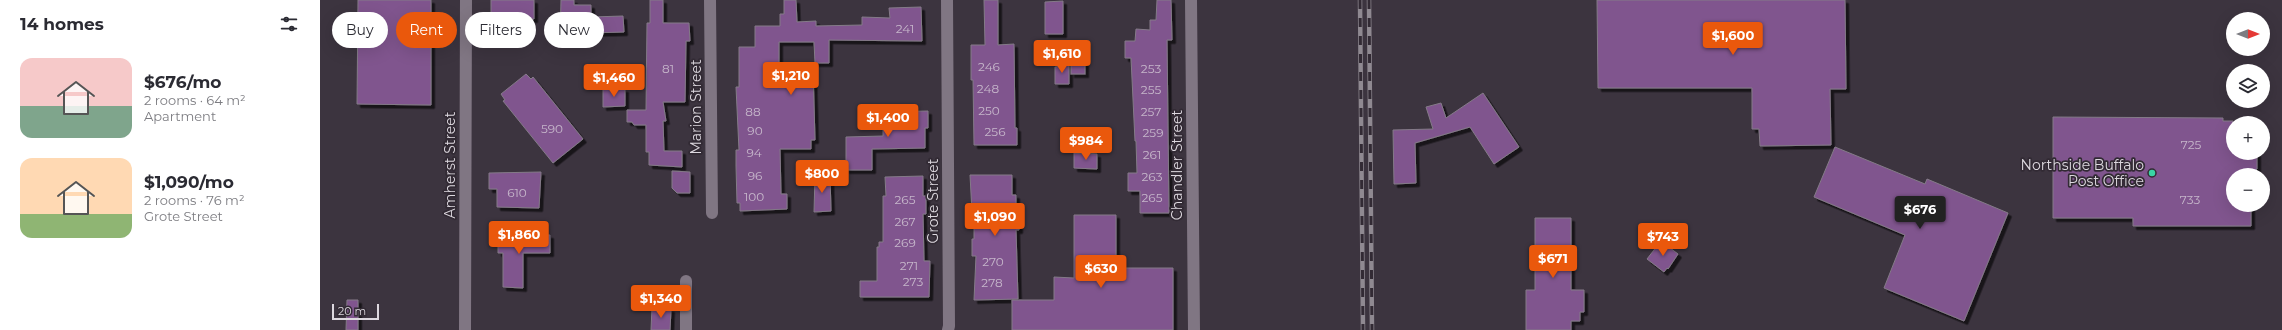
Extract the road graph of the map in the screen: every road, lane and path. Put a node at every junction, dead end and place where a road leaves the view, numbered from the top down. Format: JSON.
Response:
{"nodes":[{"id":1,"x":466,"y":0,"type":"edge"},
{"id":2,"x":710,"y":0,"type":"edge"},
{"id":3,"x":947,"y":0,"type":"edge"},
{"id":4,"x":1191,"y":0,"type":"edge"},
{"id":5,"x":712,"y":213,"type":"dead end"},
{"id":6,"x":686,"y":281,"type":"dead end"},
{"id":7,"x":464,"y":330,"type":"edge"},
{"id":8,"x":686,"y":330,"type":"edge"},
{"id":9,"x":948,"y":330,"type":"edge"},
{"id":10,"x":1194,"y":330,"type":"edge"}],
"edges":[{"from":1,"to":7,"type":"street","name":"Amherst Street"},
{"from":2,"to":5,"type":"street","name":"Marion Street"},
{"from":3,"to":9,"type":"street","name":"Grote Street"},
{"from":4,"to":10,"type":"street","name":"Chandler Street"},
{"from":6,"to":8,"type":"street"}]}
